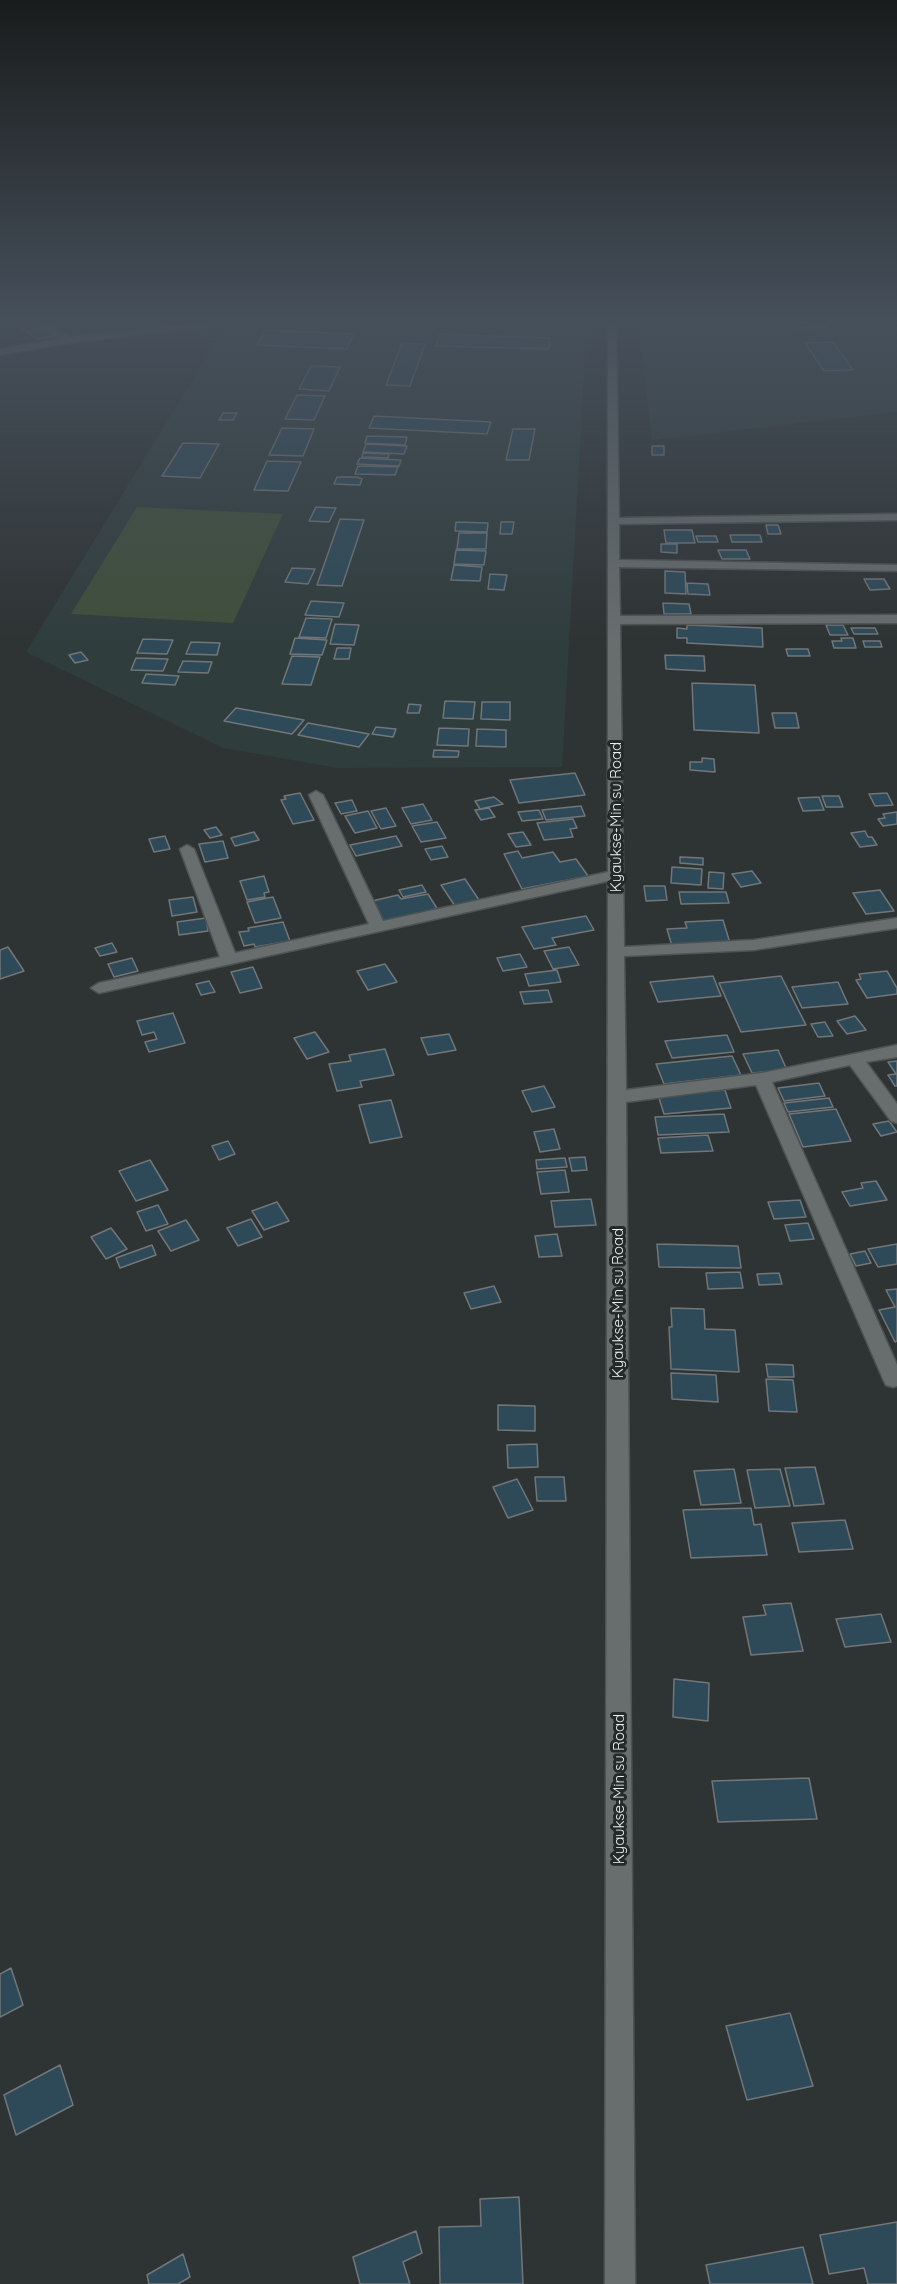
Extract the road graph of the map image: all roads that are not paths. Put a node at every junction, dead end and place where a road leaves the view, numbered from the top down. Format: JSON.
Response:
{"nodes":[{"id":1,"x":613,"y":429,"type":"edge"},
{"id":2,"x":897,"y":517,"type":"edge"},
{"id":3,"x":614,"y":520,"type":"junction"},
{"id":4,"x":614,"y":563,"type":"junction"},
{"id":5,"x":897,"y":568,"type":"edge"},
{"id":6,"x":897,"y":619,"type":"edge"},
{"id":7,"x":614,"y":620,"type":"junction"},
{"id":8,"x":316,"y":795,"type":"dead end"},
{"id":9,"x":187,"y":849,"type":"dead end"},
{"id":10,"x":616,"y":875,"type":"junction"},
{"id":11,"x":897,"y":923,"type":"edge"},
{"id":12,"x":379,"y":929,"type":"junction"},
{"id":13,"x":616,"y":952,"type":"junction"},
{"id":14,"x":230,"y":961,"type":"junction"},
{"id":15,"x":99,"y":988,"type":"dead end"},
{"id":16,"x":897,"y":1051,"type":"edge"},
{"id":17,"x":854,"y":1058,"type":"junction"},
{"id":18,"x":762,"y":1079,"type":"junction"},
{"id":19,"x":617,"y":1097,"type":"junction"},
{"id":20,"x":897,"y":1117,"type":"edge"},
{"id":21,"x":893,"y":1379,"type":"dead end"},
{"id":22,"x":620,"y":2284,"type":"edge"}],
"edges":[{"from":1,"to":3,"type":"street","name":"Kyaukse-Min su Road"},
{"from":2,"to":3,"type":"street"},
{"from":3,"to":4,"type":"street","name":"Kyaukse-Min su Road"},
{"from":4,"to":5,"type":"street"},
{"from":4,"to":7,"type":"street","name":"Kyaukse-Min su Road"},
{"from":6,"to":7,"type":"street"},
{"from":7,"to":10,"type":"street","name":"Kyaukse-Min su Road"},
{"from":8,"to":12,"type":"street"},
{"from":9,"to":14,"type":"street"},
{"from":10,"to":12,"type":"street"},
{"from":10,"to":13,"type":"street","name":"Kyaukse-Min su Road"},
{"from":11,"to":13,"type":"street"},
{"from":12,"to":14,"type":"street"},
{"from":13,"to":19,"type":"street","name":"Kyaukse-Min su Road"},
{"from":14,"to":15,"type":"street"},
{"from":16,"to":17,"type":"street"},
{"from":17,"to":18,"type":"street"},
{"from":17,"to":20,"type":"street"},
{"from":18,"to":19,"type":"street"},
{"from":18,"to":21,"type":"street"},
{"from":19,"to":22,"type":"street","name":"Kyaukse-Min su Road"}]}
